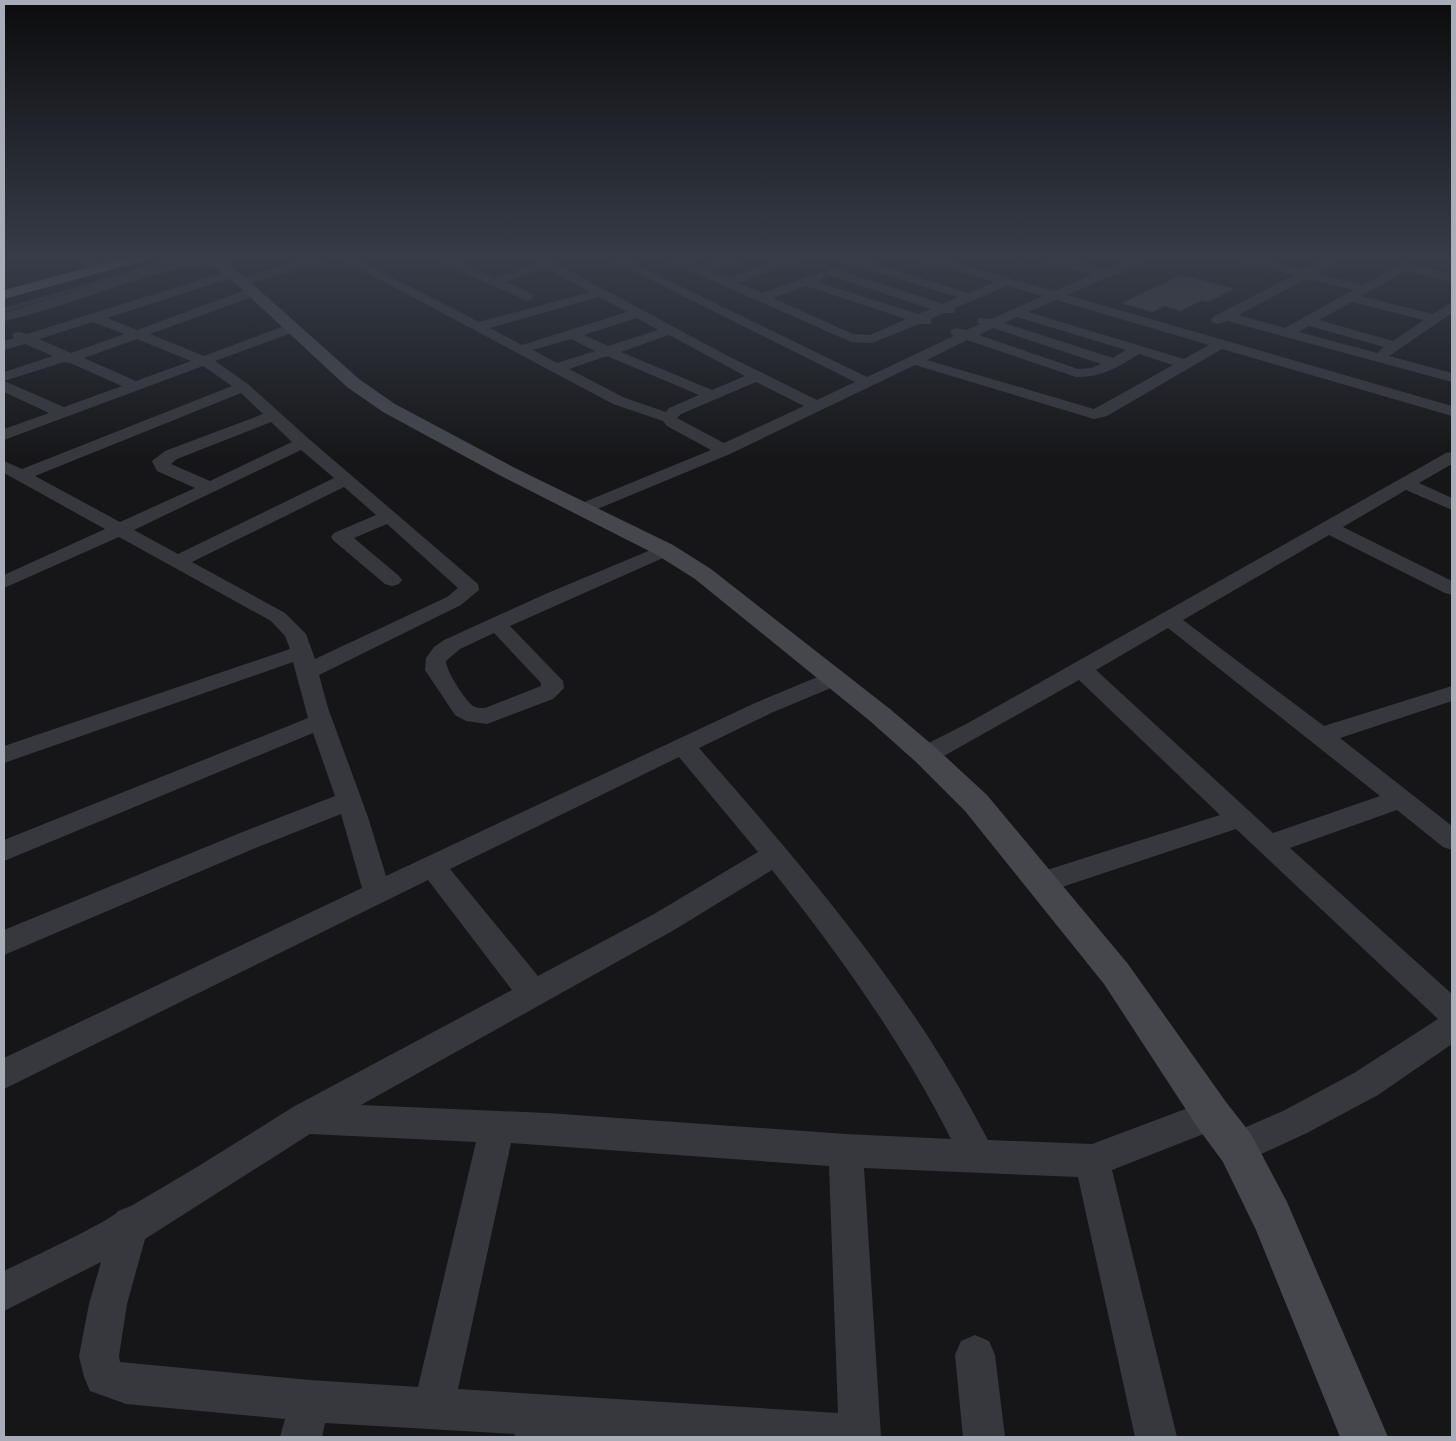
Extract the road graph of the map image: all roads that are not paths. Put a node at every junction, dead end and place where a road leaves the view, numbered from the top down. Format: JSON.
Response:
{"nodes":[{"id":1,"x":71,"y":325,"type":"edge"},
{"id":2,"x":113,"y":325,"type":"edge"},
{"id":3,"x":148,"y":325,"type":"edge"},
{"id":4,"x":289,"y":325,"type":"edge"},
{"id":5,"x":475,"y":325,"type":"edge"},
{"id":6,"x":484,"y":325,"type":"edge"},
{"id":7,"x":600,"y":325,"type":"edge"},
{"id":8,"x":662,"y":325,"type":"edge"},
{"id":9,"x":750,"y":325,"type":"edge"},
{"id":10,"x":823,"y":325,"type":"edge"},
{"id":11,"x":904,"y":325,"type":"edge"},
{"id":12,"x":937,"y":325,"type":"edge"},
{"id":13,"x":986,"y":325,"type":"edge"},
{"id":14,"x":998,"y":325,"type":"edge"},
{"id":15,"x":1058,"y":325,"type":"edge"},
{"id":16,"x":1092,"y":325,"type":"edge"},
{"id":17,"x":1157,"y":325,"type":"edge"},
{"id":18,"x":1208,"y":325,"type":"edge"},
{"id":19,"x":1259,"y":325,"type":"edge"},
{"id":20,"x":1299,"y":325,"type":"edge"},
{"id":21,"x":1321,"y":325,"type":"edge"},
{"id":22,"x":1426,"y":325,"type":"edge"},
{"id":23,"x":478,"y":327,"type":"junction"},
{"id":24,"x":4,"y":328,"type":"edge"},
{"id":25,"x":292,"y":328,"type":"junction"},
{"id":26,"x":1396,"y":328,"type":"dead end"},
{"id":27,"x":671,"y":330,"type":"junction"},
{"id":28,"x":1080,"y":332,"type":"junction"},
{"id":29,"x":1286,"y":333,"type":"junction"},
{"id":30,"x":1414,"y":333,"type":"junction"},
{"id":31,"x":135,"y":334,"type":"junction"},
{"id":32,"x":572,"y":334,"type":"junction"},
{"id":33,"x":1353,"y":334,"type":"junction"},
{"id":34,"x":966,"y":335,"type":"junction"},
{"id":35,"x":1190,"y":335,"type":"junction"},
{"id":36,"x":25,"y":339,"type":"junction"},
{"id":37,"x":1220,"y":344,"type":"junction"},
{"id":38,"x":4,"y":346,"type":"edge"},
{"id":39,"x":1334,"y":346,"type":"junction"},
{"id":40,"x":1396,"y":346,"type":"junction"},
{"id":41,"x":1138,"y":349,"type":"junction"},
{"id":42,"x":520,"y":350,"type":"junction"},
{"id":43,"x":607,"y":351,"type":"junction"},
{"id":44,"x":67,"y":358,"type":"junction"},
{"id":45,"x":1378,"y":358,"type":"junction"},
{"id":46,"x":1319,"y":359,"type":"dead end"},
{"id":47,"x":914,"y":360,"type":"junction"},
{"id":48,"x":205,"y":361,"type":"junction"},
{"id":49,"x":1113,"y":363,"type":"junction"},
{"id":50,"x":1186,"y":364,"type":"junction"},
{"id":51,"x":557,"y":368,"type":"junction"},
{"id":52,"x":1305,"y":368,"type":"junction"},
{"id":53,"x":757,"y":376,"type":"junction"},
{"id":54,"x":4,"y":377,"type":"edge"},
{"id":55,"x":866,"y":382,"type":"junction"},
{"id":56,"x":1451,"y":383,"type":"edge"},
{"id":57,"x":4,"y":386,"type":"edge"},
{"id":58,"x":136,"y":386,"type":"junction"},
{"id":59,"x":243,"y":387,"type":"junction"},
{"id":60,"x":712,"y":395,"type":"junction"},
{"id":61,"x":1426,"y":404,"type":"junction"},
{"id":62,"x":816,"y":406,"type":"junction"},
{"id":63,"x":1452,"y":411,"type":"edge"},
{"id":64,"x":63,"y":413,"type":"junction"},
{"id":65,"x":274,"y":415,"type":"junction"},
{"id":66,"x":669,"y":418,"type":"junction"},
{"id":67,"x":4,"y":435,"type":"edge"},
{"id":68,"x":303,"y":443,"type":"junction"},
{"id":69,"x":724,"y":450,"type":"junction"},
{"id":70,"x":1452,"y":457,"type":"edge"},
{"id":71,"x":12,"y":471,"type":"edge"},
{"id":72,"x":344,"y":480,"type":"junction"},
{"id":73,"x":1407,"y":484,"type":"junction"},
{"id":74,"x":210,"y":488,"type":"junction"},
{"id":75,"x":1452,"y":505,"type":"edge"},
{"id":76,"x":583,"y":509,"type":"junction"},
{"id":77,"x":388,"y":517,"type":"junction"},
{"id":78,"x":1329,"y":528,"type":"junction"},
{"id":79,"x":119,"y":529,"type":"junction"},
{"id":80,"x":665,"y":550,"type":"junction"},
{"id":81,"x":178,"y":561,"type":"junction"},
{"id":82,"x":392,"y":580,"type":"dead end"},
{"id":83,"x":4,"y":582,"type":"edge"},
{"id":84,"x":1452,"y":589,"type":"edge"},
{"id":85,"x":1169,"y":619,"type":"junction"},
{"id":86,"x":497,"y":624,"type":"junction"},
{"id":87,"x":304,"y":662,"type":"junction"},
{"id":88,"x":1081,"y":669,"type":"junction"},
{"id":89,"x":835,"y":678,"type":"junction"},
{"id":90,"x":1452,"y":693,"type":"edge"},
{"id":91,"x":321,"y":721,"type":"junction"},
{"id":92,"x":1322,"y":736,"type":"junction"},
{"id":93,"x":683,"y":746,"type":"junction"},
{"id":94,"x":926,"y":754,"type":"junction"},
{"id":95,"x":4,"y":755,"type":"edge"},
{"id":96,"x":1400,"y":799,"type":"junction"},
{"id":97,"x":349,"y":801,"type":"junction"},
{"id":98,"x":1240,"y":818,"type":"junction"},
{"id":99,"x":1449,"y":834,"type":"edge"},
{"id":100,"x":1269,"y":845,"type":"junction"},
{"id":101,"x":4,"y":851,"type":"edge"},
{"id":102,"x":776,"y":854,"type":"junction"},
{"id":103,"x":432,"y":866,"type":"junction"},
{"id":104,"x":1042,"y":883,"type":"junction"},
{"id":105,"x":377,"y":892,"type":"junction"},
{"id":106,"x":4,"y":943,"type":"edge"},
{"id":107,"x":533,"y":993,"type":"junction"},
{"id":108,"x":1452,"y":1012,"type":"edge"},
{"id":109,"x":1452,"y":1027,"type":"edge"},
{"id":110,"x":4,"y":1074,"type":"edge"},
{"id":111,"x":1212,"y":1115,"type":"junction"},
{"id":112,"x":305,"y":1118,"type":"junction"},
{"id":113,"x":497,"y":1127,"type":"junction"},
{"id":114,"x":1237,"y":1148,"type":"junction"},
{"id":115,"x":846,"y":1151,"type":"junction"},
{"id":116,"x":978,"y":1156,"type":"junction"},
{"id":117,"x":1092,"y":1161,"type":"junction"},
{"id":118,"x":131,"y":1224,"type":"junction"},
{"id":119,"x":4,"y":1292,"type":"edge"},
{"id":120,"x":975,"y":1355,"type":"dead end"},
{"id":121,"x":433,"y":1409,"type":"junction"},
{"id":122,"x":305,"y":1419,"type":"edge"},
{"id":123,"x":537,"y":1426,"type":"edge"},
{"id":124,"x":701,"y":1431,"type":"edge"},
{"id":125,"x":860,"y":1436,"type":"edge"},
{"id":126,"x":984,"y":1437,"type":"edge"},
{"id":127,"x":1156,"y":1437,"type":"edge"},
{"id":128,"x":1364,"y":1437,"type":"edge"}],
"edges":[{"from":1,"to":36,"type":"street"},
{"from":2,"to":31,"type":"street"},
{"from":3,"to":31,"type":"street"},
{"from":4,"to":25,"type":"street"},
{"from":5,"to":23,"type":"street"},
{"from":6,"to":23,"type":"street"},
{"from":7,"to":32,"type":"street"},
{"from":8,"to":27,"type":"street"},
{"from":9,"to":55,"type":"street"},
{"from":10,"to":11,"type":"street"},
{"from":12,"to":34,"type":"street"},
{"from":13,"to":34,"type":"street"},
{"from":14,"to":49,"type":"street"},
{"from":15,"to":28,"type":"street"},
{"from":16,"to":28,"type":"street"},
{"from":17,"to":35,"type":"street"},
{"from":18,"to":35,"type":"street"},
{"from":19,"to":29,"type":"street"},
{"from":20,"to":29,"type":"street"},
{"from":21,"to":33,"type":"street"},
{"from":22,"to":30,"type":"street"},
{"from":23,"to":42,"type":"street"},
{"from":24,"to":36,"type":"street"},
{"from":25,"to":48,"type":"street"},
{"from":25,"to":76,"type":"street"},
{"from":26,"to":30,"type":"street"},
{"from":27,"to":43,"type":"street"},
{"from":27,"to":53,"type":"street"},
{"from":28,"to":41,"type":"street"},
{"from":29,"to":39,"type":"street"},
{"from":30,"to":40,"type":"street"},
{"from":31,"to":44,"type":"street"},
{"from":31,"to":48,"type":"street"},
{"from":32,"to":42,"type":"street"},
{"from":32,"to":43,"type":"street"},
{"from":33,"to":39,"type":"street"},
{"from":33,"to":40,"type":"street"},
{"from":34,"to":47,"type":"street"},
{"from":34,"to":49,"type":"street"},
{"from":35,"to":37,"type":"street"},
{"from":36,"to":38,"type":"street"},
{"from":36,"to":44,"type":"street"},
{"from":37,"to":50,"type":"street"},
{"from":37,"to":52,"type":"street"},
{"from":39,"to":45,"type":"street"},
{"from":40,"to":45,"type":"street"},
{"from":41,"to":49,"type":"street"},
{"from":41,"to":50,"type":"street"},
{"from":42,"to":51,"type":"street"},
{"from":43,"to":51,"type":"street"},
{"from":43,"to":60,"type":"street"},
{"from":44,"to":54,"type":"street"},
{"from":44,"to":58,"type":"street"},
{"from":45,"to":56,"type":"street"},
{"from":46,"to":52,"type":"street"},
{"from":47,"to":50,"type":"street"},
{"from":47,"to":55,"type":"street"},
{"from":48,"to":58,"type":"street"},
{"from":48,"to":59,"type":"street"},
{"from":51,"to":66,"type":"street"},
{"from":52,"to":61,"type":"street"},
{"from":53,"to":60,"type":"street"},
{"from":53,"to":62,"type":"street"},
{"from":55,"to":62,"type":"street"},
{"from":56,"to":61,"type":"street"},
{"from":57,"to":64,"type":"street"},
{"from":58,"to":64,"type":"street"},
{"from":59,"to":65,"type":"street"},
{"from":59,"to":71,"type":"street"},
{"from":60,"to":66,"type":"street"},
{"from":61,"to":63,"type":"street"},
{"from":62,"to":69,"type":"street"},
{"from":64,"to":67,"type":"street"},
{"from":65,"to":68,"type":"street"},
{"from":65,"to":74,"type":"street"},
{"from":66,"to":69,"type":"street"},
{"from":68,"to":72,"type":"street"},
{"from":68,"to":74,"type":"street"},
{"from":69,"to":76,"type":"street"},
{"from":70,"to":73,"type":"street"},
{"from":71,"to":79,"type":"street"},
{"from":72,"to":77,"type":"street"},
{"from":72,"to":81,"type":"street"},
{"from":73,"to":75,"type":"street"},
{"from":73,"to":78,"type":"street"},
{"from":74,"to":79,"type":"street"},
{"from":76,"to":80,"type":"street"},
{"from":77,"to":82,"type":"street"},
{"from":77,"to":87,"type":"street"},
{"from":78,"to":84,"type":"street"},
{"from":78,"to":85,"type":"street"},
{"from":79,"to":81,"type":"street"},
{"from":79,"to":83,"type":"street"},
{"from":80,"to":86,"type":"street"},
{"from":80,"to":89,"type":"street"},
{"from":81,"to":87,"type":"street"},
{"from":85,"to":88,"type":"street"},
{"from":85,"to":92,"type":"street"},
{"from":86,"to":86,"type":"street"},
{"from":87,"to":91,"type":"street"},
{"from":87,"to":95,"type":"street"},
{"from":88,"to":94,"type":"street"},
{"from":88,"to":98,"type":"street"},
{"from":89,"to":93,"type":"street"},
{"from":89,"to":94,"type":"street"},
{"from":90,"to":92,"type":"street"},
{"from":91,"to":97,"type":"street"},
{"from":91,"to":101,"type":"street"},
{"from":92,"to":96,"type":"street"},
{"from":93,"to":102,"type":"street"},
{"from":93,"to":103,"type":"street"},
{"from":94,"to":104,"type":"street"},
{"from":96,"to":99,"type":"street"},
{"from":96,"to":100,"type":"street"},
{"from":97,"to":105,"type":"street"},
{"from":97,"to":106,"type":"street"},
{"from":98,"to":100,"type":"street"},
{"from":98,"to":104,"type":"street"},
{"from":100,"to":108,"type":"street"},
{"from":102,"to":107,"type":"street"},
{"from":102,"to":116,"type":"street"},
{"from":103,"to":105,"type":"street"},
{"from":103,"to":107,"type":"street"},
{"from":104,"to":111,"type":"street"},
{"from":105,"to":110,"type":"street"},
{"from":107,"to":112,"type":"street"},
{"from":109,"to":114,"type":"street"},
{"from":111,"to":114,"type":"street"},
{"from":111,"to":117,"type":"street"},
{"from":112,"to":113,"type":"street"},
{"from":112,"to":118,"type":"street"},
{"from":113,"to":115,"type":"street"},
{"from":113,"to":121,"type":"street"},
{"from":114,"to":128,"type":"street"},
{"from":115,"to":116,"type":"street"},
{"from":115,"to":125,"type":"street"},
{"from":116,"to":117,"type":"street"},
{"from":117,"to":127,"type":"street"},
{"from":118,"to":119,"type":"street"},
{"from":118,"to":122,"type":"street"},
{"from":120,"to":126,"type":"street"},
{"from":121,"to":122,"type":"street"},
{"from":121,"to":123,"type":"street"},
{"from":123,"to":124,"type":"street"},
{"from":124,"to":125,"type":"street"}]}
